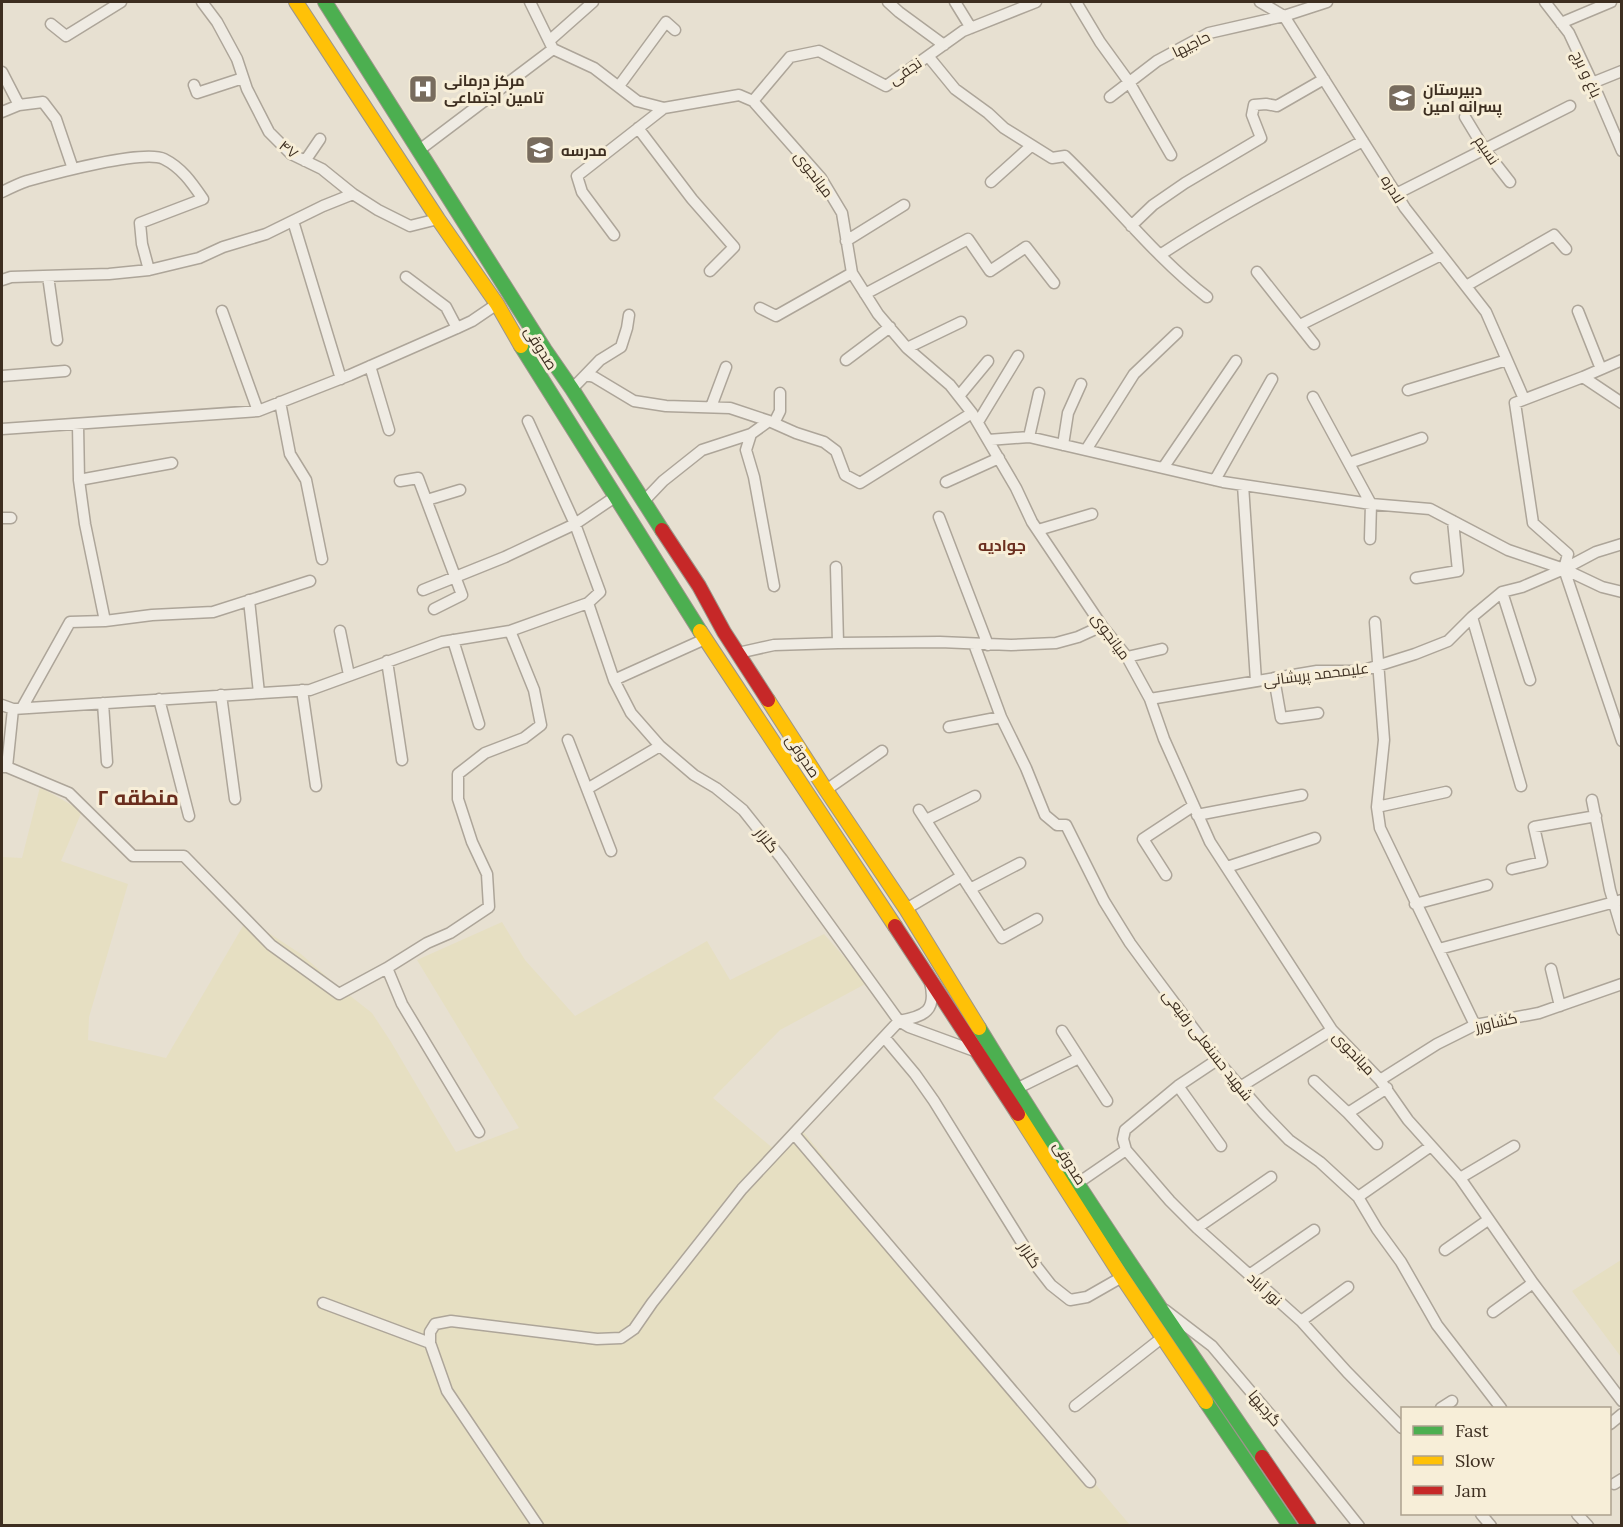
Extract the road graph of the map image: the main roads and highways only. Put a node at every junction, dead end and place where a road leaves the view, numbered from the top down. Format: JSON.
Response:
{"nodes":[{"id":1,"x":296,"y":2,"type":"edge"},
{"id":2,"x":325,"y":2,"type":"edge"},
{"id":3,"x":724,"y":632,"type":"junction"},
{"id":4,"x":705,"y":639,"type":"junction"},
{"id":5,"x":738,"y":652,"type":"junction"},
{"id":6,"x":720,"y":660,"type":"junction"},
{"id":7,"x":1290,"y":1526,"type":"edge"},
{"id":8,"x":1310,"y":1526,"type":"edge"}],
"edges":[{"from":1,"to":4,"type":"main road","name":"صدوقی"},
{"from":2,"to":3,"type":"main road","name":"صدوقی"},
{"from":3,"to":4,"type":"main road"},
{"from":3,"to":5,"type":"main road","name":"صدوقی"},
{"from":4,"to":6,"type":"main road","name":"صدوقی"},
{"from":5,"to":6,"type":"main road"},
{"from":5,"to":8,"type":"main road","name":"صدوقی"},
{"from":6,"to":7,"type":"main road","name":"صدوقی"}]}
